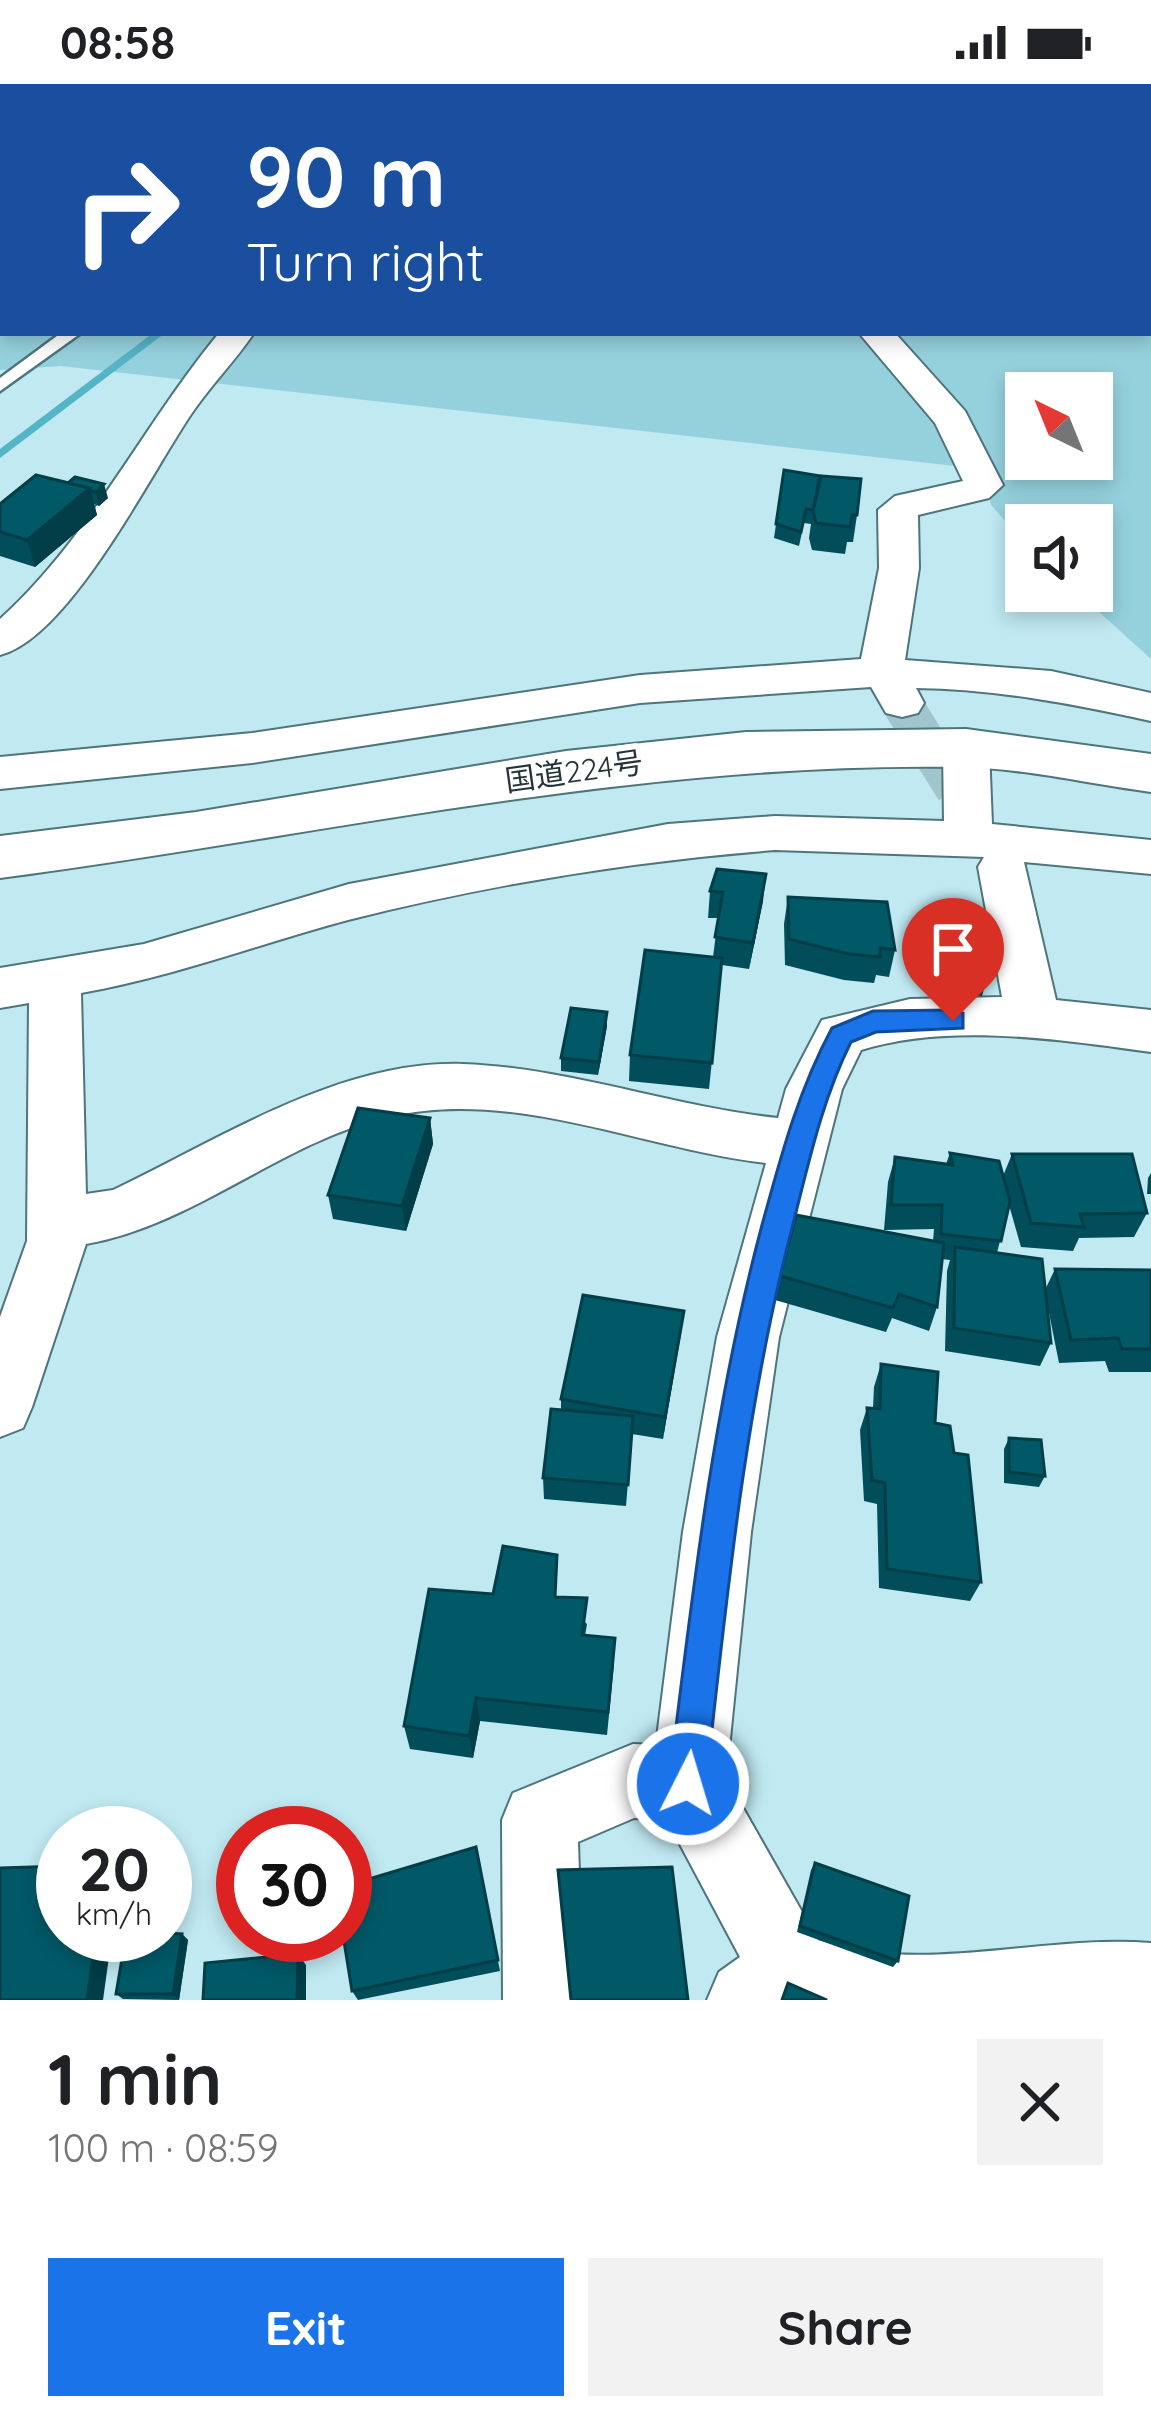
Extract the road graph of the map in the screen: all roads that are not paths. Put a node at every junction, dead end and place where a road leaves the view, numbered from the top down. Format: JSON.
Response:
{"nodes":[{"id":1,"x":68,"y":336,"type":"edge"},
{"id":2,"x":235,"y":336,"type":"edge"},
{"id":3,"x":879,"y":336,"type":"edge"},
{"id":4,"x":0,"y":386,"type":"edge"},
{"id":5,"x":0,"y":642,"type":"edge"},
{"id":6,"x":894,"y":689,"type":"junction"},
{"id":7,"x":1151,"y":707,"type":"edge"},
{"id":8,"x":966,"y":748,"type":"junction"},
{"id":9,"x":0,"y":773,"type":"edge"},
{"id":10,"x":1151,"y":773,"type":"edge"},
{"id":11,"x":986,"y":853,"type":"junction"},
{"id":12,"x":0,"y":857,"type":"edge"},
{"id":13,"x":1151,"y":857,"type":"edge"},
{"id":14,"x":28,"y":984,"type":"edge"},
{"id":15,"x":1034,"y":1020,"type":"junction"},
{"id":16,"x":1151,"y":1030,"type":"edge"},
{"id":17,"x":799,"y":1143,"type":"junction"},
{"id":18,"x":57,"y":1224,"type":"junction"},
{"id":19,"x":0,"y":1407,"type":"edge"},
{"id":20,"x":688,"y":1784,"type":"junction"},
{"id":21,"x":1151,"y":1983,"type":"edge"},
{"id":22,"x":769,"y":1986,"type":"edge"},
{"id":23,"x":543,"y":2000,"type":"edge"}],
"edges":[{"from":1,"to":4,"type":"lane"},
{"from":2,"to":5,"type":"street"},
{"from":3,"to":6,"type":"street"},
{"from":6,"to":7,"type":"street"},
{"from":6,"to":9,"type":"street"},
{"from":8,"to":10,"type":"highway","name":"国道224号"},
{"from":8,"to":11,"type":"street"},
{"from":8,"to":12,"type":"highway","name":"国道224号"},
{"from":11,"to":13,"type":"street"},
{"from":11,"to":14,"type":"street"},
{"from":11,"to":15,"type":"street"},
{"from":14,"to":18,"type":"street"},
{"from":15,"to":16,"type":"street"},
{"from":15,"to":17,"type":"street"},
{"from":17,"to":18,"type":"street"},
{"from":17,"to":20,"type":"street"},
{"from":18,"to":19,"type":"street"},
{"from":20,"to":22,"type":"street"},
{"from":20,"to":23,"type":"street"},
{"from":21,"to":22,"type":"street"}]}
